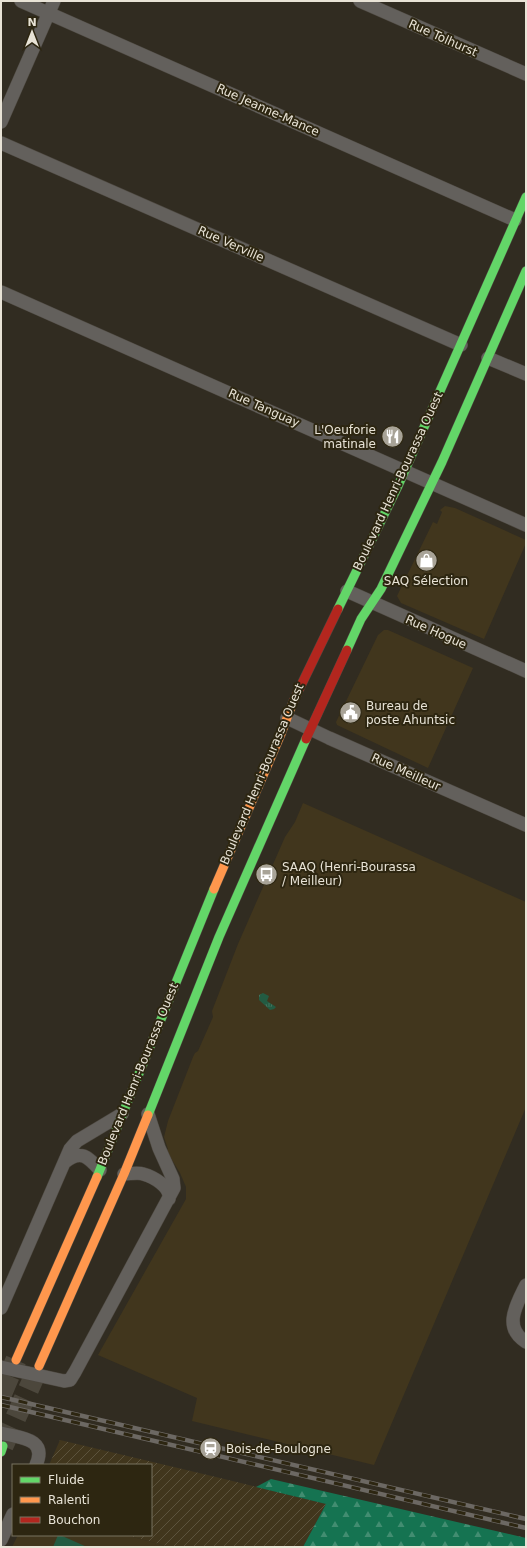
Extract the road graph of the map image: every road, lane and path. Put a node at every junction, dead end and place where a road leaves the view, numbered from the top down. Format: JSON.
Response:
{"nodes":[{"id":1,"x":21,"y":1,"type":"edge"},
{"id":2,"x":360,"y":1,"type":"edge"},
{"id":3,"x":52,"y":7,"type":"edge"},
{"id":4,"x":526,"y":74,"type":"edge"},
{"id":5,"x":1,"y":122,"type":"edge"},
{"id":6,"x":1,"y":142,"type":"edge"},
{"id":7,"x":526,"y":197,"type":"edge"},
{"id":8,"x":516,"y":220,"type":"junction"},
{"id":9,"x":526,"y":272,"type":"edge"},
{"id":10,"x":1,"y":292,"type":"edge"},
{"id":11,"x":461,"y":345,"type":"junction"},
{"id":12,"x":488,"y":358,"type":"junction"},
{"id":13,"x":526,"y":374,"type":"edge"},
{"id":14,"x":404,"y":471,"type":"junction"},
{"id":15,"x":432,"y":484,"type":"junction"},
{"id":16,"x":526,"y":525,"type":"edge"},
{"id":17,"x":346,"y":591,"type":"junction"},
{"id":18,"x":372,"y":603,"type":"junction"},
{"id":19,"x":526,"y":671,"type":"edge"},
{"id":20,"x":287,"y":718,"type":"junction"},
{"id":21,"x":310,"y":729,"type":"junction"},
{"id":22,"x":526,"y":825,"type":"edge"},
{"id":23,"x":122,"y":1114,"type":"junction"},
{"id":24,"x":148,"y":1114,"type":"junction"},
{"id":25,"x":65,"y":1162,"type":"junction"},
{"id":26,"x":100,"y":1170,"type":"junction"},
{"id":27,"x":124,"y":1174,"type":"junction"},
{"id":28,"x":169,"y":1199,"type":"junction"},
{"id":29,"x":526,"y":1285,"type":"edge"},
{"id":30,"x":1,"y":1308,"type":"edge"},
{"id":31,"x":526,"y":1342,"type":"edge"},
{"id":32,"x":16,"y":1360,"type":"tunnel mouth"},
{"id":33,"x":39,"y":1366,"type":"tunnel mouth"},
{"id":34,"x":1,"y":1367,"type":"edge"},
{"id":35,"x":1,"y":1433,"type":"edge"},
{"id":36,"x":36,"y":1464,"type":"edge"},
{"id":37,"x":12,"y":1516,"type":"edge"},
{"id":38,"x":1,"y":1540,"type":"edge"}],
"edges":[{"from":1,"to":3,"type":"street","name":"Rue Jeanne-Mance"},
{"from":2,"to":4,"type":"street","name":"Rue Tolhurst"},
{"from":3,"to":5,"type":"street"},
{"from":3,"to":8,"type":"street","name":"Rue Jeanne-Mance"},
{"from":6,"to":11,"type":"street","name":"Rue Verville"},
{"from":7,"to":8,"type":"main road","name":"Boulevard Henri-Bourassa Ouest"},
{"from":8,"to":11,"type":"main road","name":"Boulevard Henri-Bourassa Ouest"},
{"from":9,"to":12,"type":"main road","name":"Boulevard Henri-Bourassa Ouest"},
{"from":10,"to":14,"type":"street","name":"Rue Tanguay"},
{"from":11,"to":14,"type":"main road","name":"Boulevard Henri-Bourassa Ouest"},
{"from":12,"to":13,"type":"street"},
{"from":12,"to":15,"type":"main road","name":"Boulevard Henri-Bourassa Ouest"},
{"from":14,"to":15,"type":"street","name":"Rue Tanguay"},
{"from":14,"to":17,"type":"main road","name":"Boulevard Henri-Bourassa Ouest"},
{"from":15,"to":16,"type":"street","name":"Rue Tanguay"},
{"from":15,"to":18,"type":"main road","name":"Boulevard Henri-Bourassa Ouest"},
{"from":17,"to":18,"type":"street","name":"Rue Hogue"},
{"from":17,"to":20,"type":"main road","name":"Boulevard Henri-Bourassa Ouest"},
{"from":18,"to":19,"type":"street","name":"Rue Hogue"},
{"from":18,"to":21,"type":"main road","name":"Boulevard Henri-Bourassa Ouest"},
{"from":20,"to":21,"type":"street","name":"Rue Meilleur"},
{"from":20,"to":23,"type":"main road","name":"Boulevard Henri-Bourassa Ouest"},
{"from":21,"to":22,"type":"street","name":"Rue Meilleur"},
{"from":21,"to":24,"type":"main road","name":"Boulevard Henri-Bourassa Ouest"},
{"from":23,"to":25,"type":"street"},
{"from":23,"to":26,"type":"main road","name":"Boulevard Henri-Bourassa Ouest"},
{"from":24,"to":27,"type":"main road","name":"Boulevard Henri-Bourassa Ouest"},
{"from":24,"to":28,"type":"street","name":"Boulevard Henri-Bourassa Ouest"},
{"from":25,"to":26,"type":"street"},
{"from":25,"to":30,"type":"street"},
{"from":26,"to":32,"type":"main road","name":"Boulevard Henri-Bourassa Ouest"},
{"from":27,"to":28,"type":"street","name":"Boulevard Henri-Bourassa Ouest"},
{"from":27,"to":33,"type":"main road","name":"Boulevard Henri-Bourassa Ouest"},
{"from":28,"to":34,"type":"street","name":"Boulevard Henri-Bourassa Ouest"},
{"from":29,"to":31,"type":"street"},
{"from":35,"to":36,"type":"street"},
{"from":37,"to":38,"type":"street"}]}
